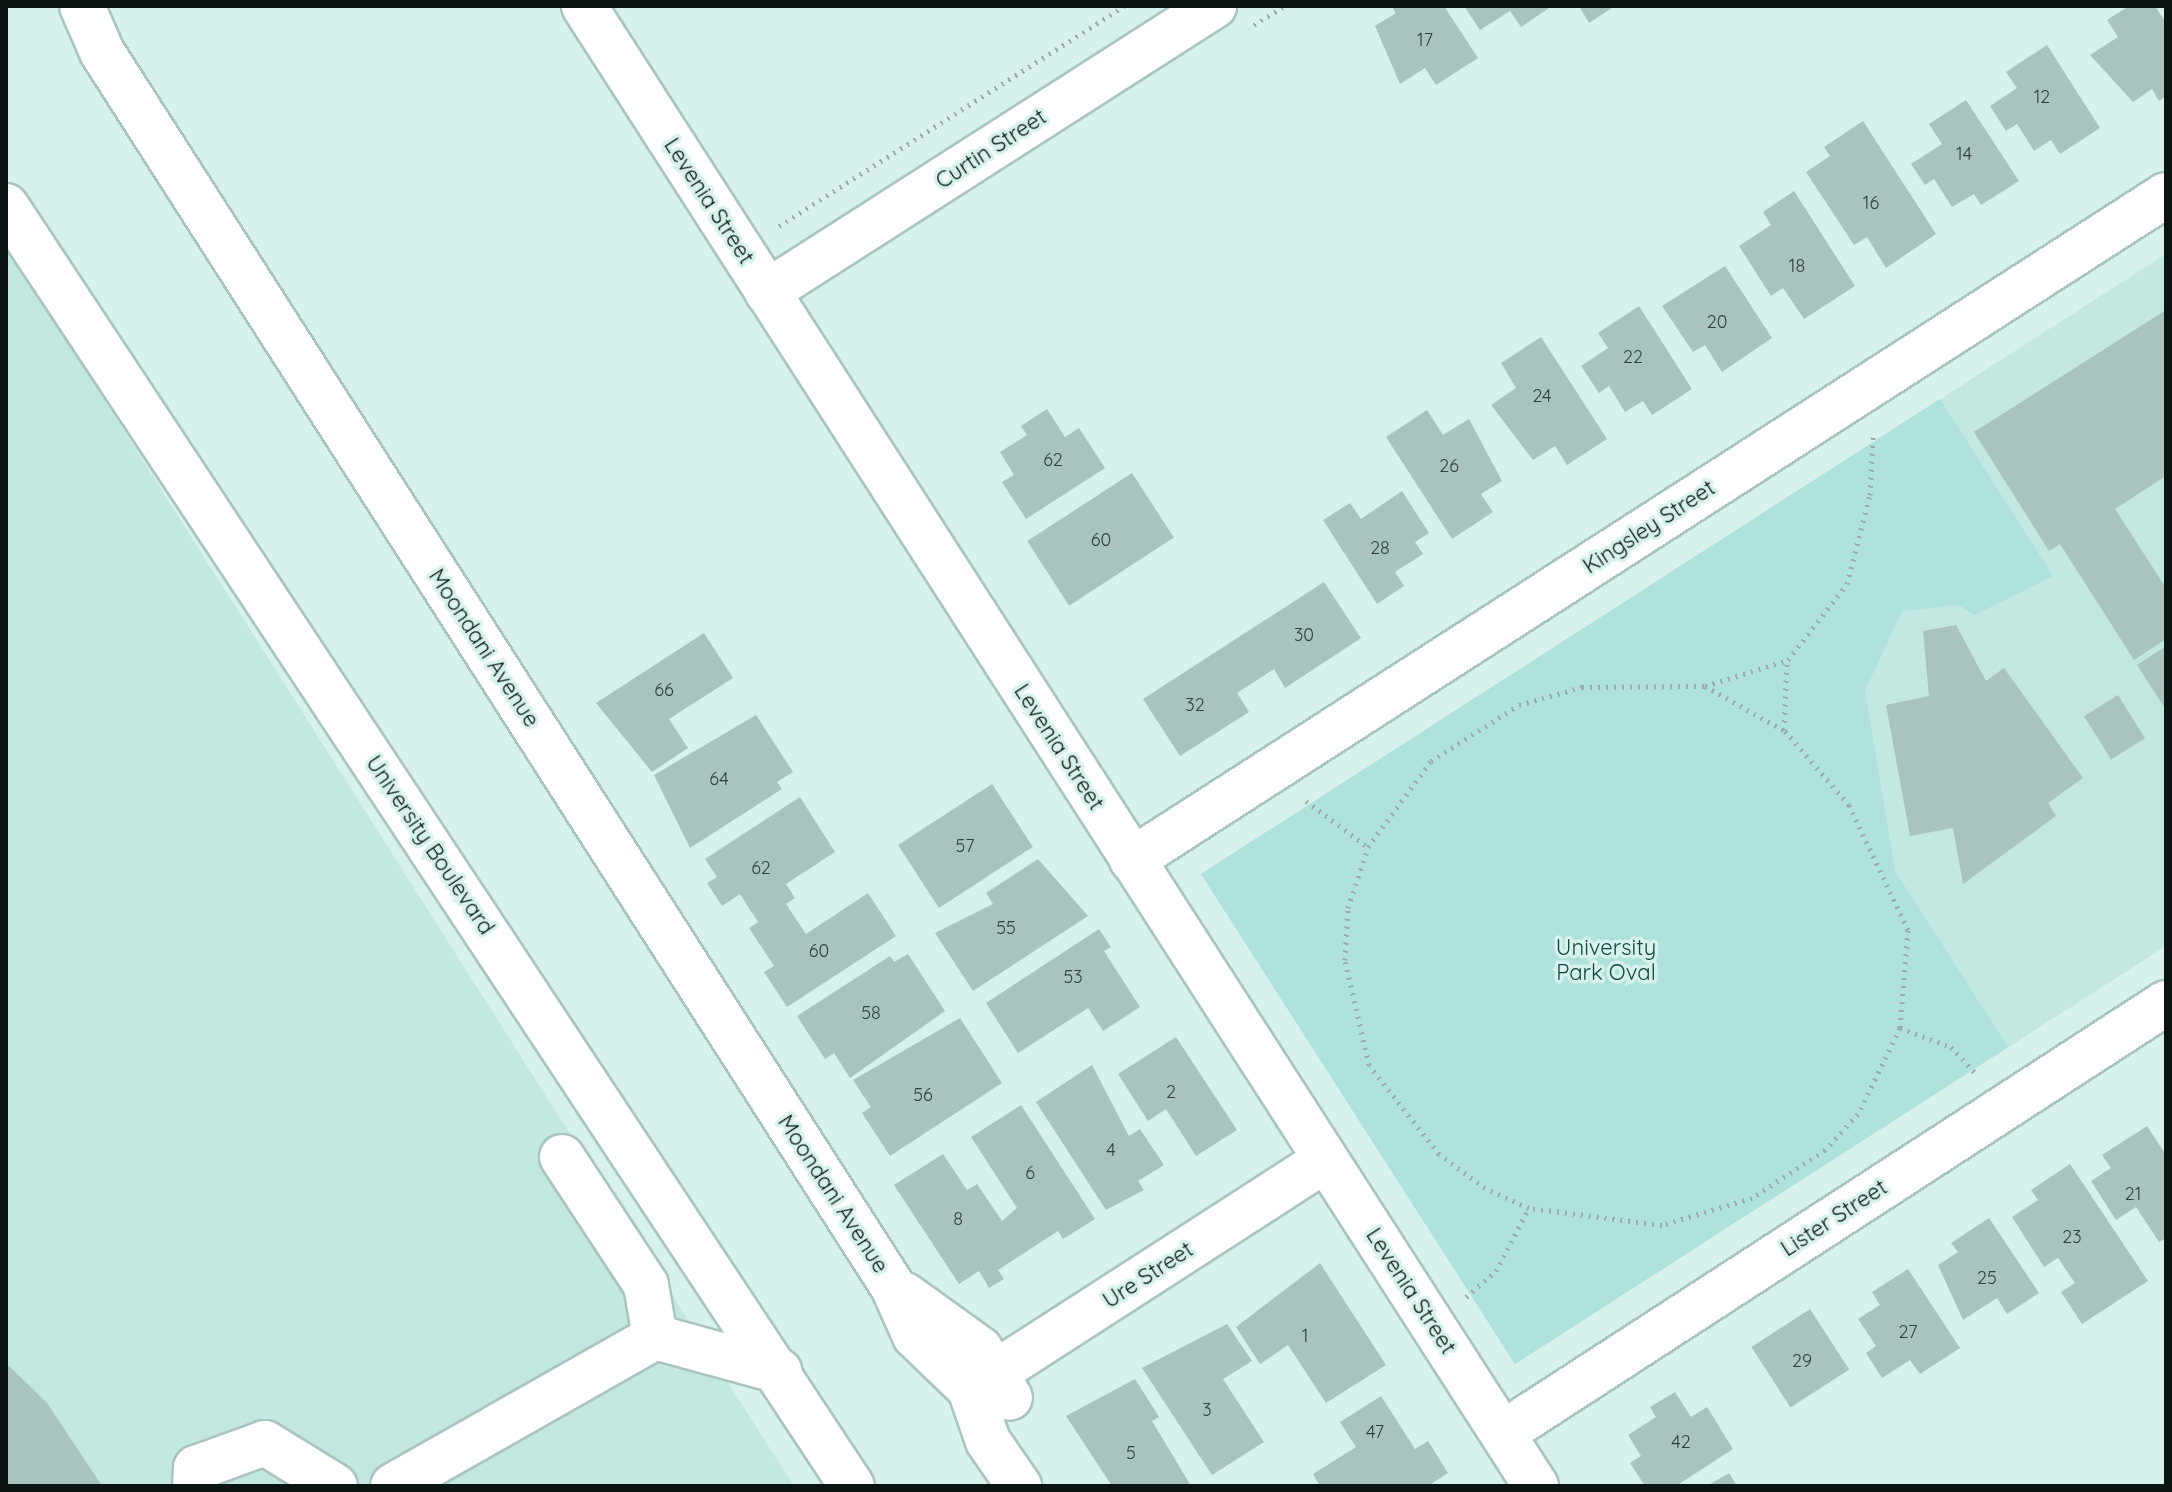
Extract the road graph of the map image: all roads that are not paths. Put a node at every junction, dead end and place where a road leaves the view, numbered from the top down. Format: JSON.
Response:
{"nodes":[{"id":1,"x":82,"y":6,"type":"edge"},
{"id":2,"x":584,"y":6,"type":"edge"},
{"id":3,"x":1214,"y":6,"type":"edge"},
{"id":4,"x":2166,"y":195,"type":"edge"},
{"id":5,"x":6,"y":206,"type":"edge"},
{"id":6,"x":767,"y":292,"type":"junction"},
{"id":7,"x":1132,"y":860,"type":"junction"},
{"id":8,"x":2166,"y":1003,"type":"edge"},
{"id":9,"x":562,"y":1157,"type":"dead end"},
{"id":10,"x":1326,"y":1160,"type":"junction"},
{"id":11,"x":655,"y":1337,"type":"junction"},
{"id":12,"x":779,"y":1371,"type":"junction"},
{"id":13,"x":984,"y":1380,"type":"junction"},
{"id":14,"x":1503,"y":1433,"type":"junction"},
{"id":15,"x":195,"y":1486,"type":"edge"},
{"id":16,"x":335,"y":1486,"type":"edge"},
{"id":17,"x":393,"y":1486,"type":"edge"},
{"id":18,"x":852,"y":1486,"type":"edge"},
{"id":19,"x":1019,"y":1486,"type":"edge"},
{"id":20,"x":1026,"y":1486,"type":"edge"},
{"id":21,"x":1536,"y":1486,"type":"edge"}],
"edges":[{"from":1,"to":13,"type":"street","name":"Moondani Avenue"},
{"from":2,"to":6,"type":"street","name":"Levenia Street"},
{"from":3,"to":6,"type":"street","name":"Curtin Street"},
{"from":4,"to":7,"type":"street","name":"Kingsley Street"},
{"from":5,"to":12,"type":"street","name":"University Boulevard"},
{"from":6,"to":7,"type":"street","name":"Levenia Street"},
{"from":7,"to":10,"type":"street","name":"Levenia Street"},
{"from":8,"to":14,"type":"street","name":"Lister Street"},
{"from":9,"to":11,"type":"street"},
{"from":10,"to":13,"type":"street","name":"Ure Street"},
{"from":10,"to":14,"type":"street","name":"Levenia Street"},
{"from":11,"to":12,"type":"street"},
{"from":11,"to":17,"type":"street"},
{"from":12,"to":18,"type":"street","name":"University Boulevard"},
{"from":13,"to":19,"type":"street","name":"Moondani Avenue"},
{"from":13,"to":20,"type":"street"},
{"from":14,"to":21,"type":"street","name":"Levenia Street"},
{"from":15,"to":16,"type":"street"}]}
